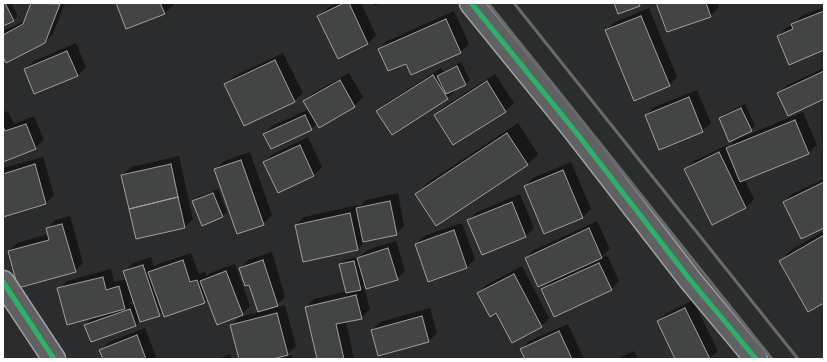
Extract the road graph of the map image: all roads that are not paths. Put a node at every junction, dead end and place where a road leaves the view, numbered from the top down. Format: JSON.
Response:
{"nodes":[{"id":1,"x":471,"y":3,"type":"edge"},
{"id":2,"x":3,"y":282,"type":"edge"},
{"id":3,"x":54,"y":359,"type":"edge"},
{"id":4,"x":756,"y":359,"type":"edge"}],
"edges":[{"from":1,"to":4,"type":"street"},
{"from":2,"to":3,"type":"street"}]}
